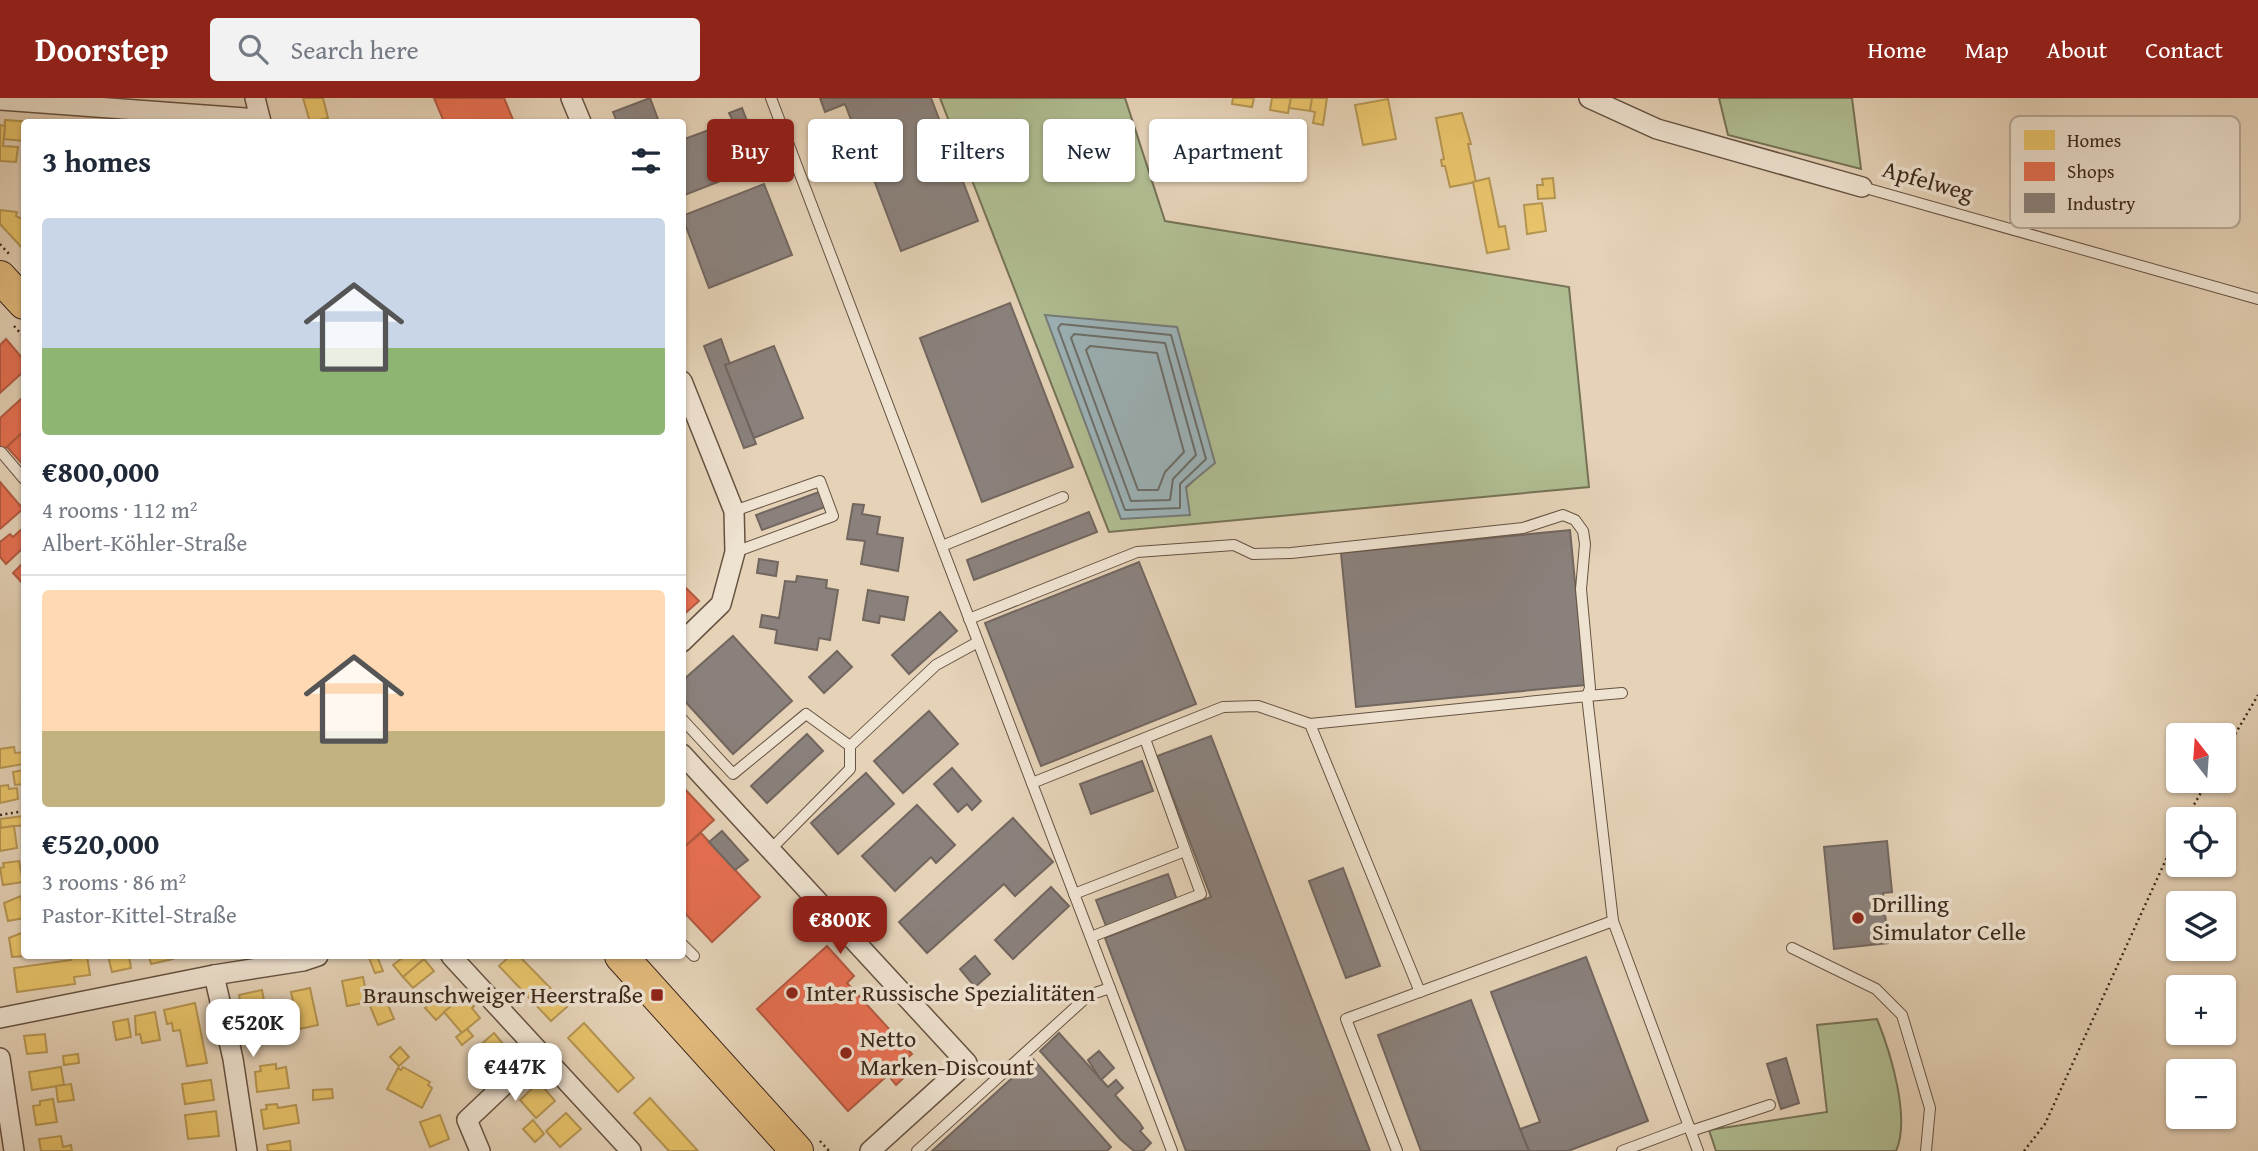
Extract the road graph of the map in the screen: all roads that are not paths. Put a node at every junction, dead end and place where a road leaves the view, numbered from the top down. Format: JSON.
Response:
{"nodes":[{"id":1,"x":255,"y":98,"type":"edge"},
{"id":2,"x":572,"y":98,"type":"edge"},
{"id":3,"x":771,"y":98,"type":"edge"},
{"id":4,"x":1589,"y":98,"type":"edge"},
{"id":5,"x":0,"y":100,"type":"edge"},
{"id":6,"x":236,"y":119,"type":"edge"},
{"id":7,"x":260,"y":119,"type":"edge"},
{"id":8,"x":580,"y":119,"type":"edge"},
{"id":9,"x":1862,"y":187,"type":"joint"},
{"id":10,"x":0,"y":276,"type":"edge"},
{"id":11,"x":21,"y":298,"type":"edge"},
{"id":12,"x":2258,"y":299,"type":"edge"},
{"id":13,"x":686,"y":391,"type":"edge"},
{"id":14,"x":1,"y":452,"type":"edge"},
{"id":15,"x":21,"y":475,"type":"edge"},
{"id":16,"x":1063,"y":497,"type":"dead end"},
{"id":17,"x":734,"y":511,"type":"junction"},
{"id":18,"x":942,"y":546,"type":"junction"},
{"id":19,"x":735,"y":552,"type":"junction"},
{"id":20,"x":970,"y":619,"type":"junction"},
{"id":21,"x":686,"y":638,"type":"edge"},
{"id":22,"x":978,"y":642,"type":"junction"},
{"id":23,"x":1622,"y":693,"type":"dead end"},
{"id":24,"x":1587,"y":696,"type":"junction"},
{"id":25,"x":686,"y":723,"type":"edge"},
{"id":26,"x":1310,"y":724,"type":"junction"},
{"id":27,"x":1145,"y":739,"type":"junction"},
{"id":28,"x":850,"y":746,"type":"junction"},
{"id":29,"x":686,"y":758,"type":"edge"},
{"id":30,"x":1032,"y":783,"type":"junction"},
{"id":31,"x":770,"y":850,"type":"junction"},
{"id":32,"x":1185,"y":851,"type":"junction"},
{"id":33,"x":1074,"y":894,"type":"junction"},
{"id":34,"x":1613,"y":921,"type":"junction"},
{"id":35,"x":1091,"y":936,"type":"junction"},
{"id":36,"x":686,"y":948,"type":"edge"},
{"id":37,"x":1792,"y":948,"type":"dead end"},
{"id":38,"x":694,"y":956,"type":"dead end"},
{"id":39,"x":309,"y":959,"type":"edge"},
{"id":40,"x":454,"y":959,"type":"edge"},
{"id":41,"x":624,"y":959,"type":"edge"},
{"id":42,"x":214,"y":975,"type":"junction"},
{"id":43,"x":1110,"y":988,"type":"junction"},
{"id":44,"x":1420,"y":992,"type":"junction"},
{"id":45,"x":0,"y":1018,"type":"edge"},
{"id":46,"x":539,"y":1052,"type":"junction"},
{"id":47,"x":0,"y":1058,"type":"edge"},
{"id":48,"x":1770,"y":1105,"type":"dead end"},
{"id":49,"x":1690,"y":1128,"type":"junction"},
{"id":50,"x":14,"y":1151,"type":"edge"},
{"id":51,"x":247,"y":1151,"type":"edge"},
{"id":52,"x":480,"y":1151,"type":"edge"},
{"id":53,"x":631,"y":1151,"type":"edge"},
{"id":54,"x":797,"y":1151,"type":"edge"},
{"id":55,"x":870,"y":1151,"type":"edge"},
{"id":56,"x":917,"y":1151,"type":"edge"},
{"id":57,"x":1172,"y":1151,"type":"edge"},
{"id":58,"x":1397,"y":1151,"type":"edge"},
{"id":59,"x":1622,"y":1151,"type":"edge"},
{"id":60,"x":1698,"y":1151,"type":"edge"},
{"id":61,"x":1926,"y":1151,"type":"edge"}],
"edges":[{"from":1,"to":7,"type":"street"},
{"from":2,"to":8,"type":"street"},
{"from":3,"to":18,"type":"lane"},
{"from":4,"to":9,"type":"street","name":"Apfelweg"},
{"from":5,"to":6,"type":"street"},
{"from":9,"to":12,"type":"lane","name":"Apfelweg"},
{"from":10,"to":11,"type":"main road"},
{"from":13,"to":17,"type":"street"},
{"from":14,"to":15,"type":"lane"},
{"from":16,"to":18,"type":"lane"},
{"from":17,"to":19,"type":"street"},
{"from":17,"to":19,"type":"lane"},
{"from":18,"to":20,"type":"lane"},
{"from":19,"to":21,"type":"street"},
{"from":20,"to":22,"type":"lane"},
{"from":20,"to":24,"type":"lane"},
{"from":22,"to":28,"type":"lane"},
{"from":22,"to":30,"type":"lane"},
{"from":23,"to":24,"type":"lane"},
{"from":24,"to":26,"type":"lane"},
{"from":24,"to":34,"type":"lane"},
{"from":25,"to":28,"type":"lane"},
{"from":26,"to":27,"type":"lane"},
{"from":26,"to":44,"type":"lane"},
{"from":27,"to":30,"type":"lane"},
{"from":27,"to":32,"type":"lane"},
{"from":28,"to":31,"type":"lane"},
{"from":29,"to":31,"type":"street"},
{"from":30,"to":33,"type":"lane"},
{"from":31,"to":55,"type":"street"},
{"from":32,"to":33,"type":"lane"},
{"from":32,"to":35,"type":"lane"},
{"from":33,"to":35,"type":"lane"},
{"from":34,"to":44,"type":"lane"},
{"from":34,"to":49,"type":"lane"},
{"from":35,"to":43,"type":"lane"},
{"from":36,"to":38,"type":"lane"},
{"from":37,"to":61,"type":"lane"},
{"from":39,"to":42,"type":"street"},
{"from":40,"to":46,"type":"street"},
{"from":41,"to":54,"type":"main road"},
{"from":42,"to":45,"type":"street"},
{"from":42,"to":51,"type":"street"},
{"from":43,"to":56,"type":"lane"},
{"from":43,"to":57,"type":"lane"},
{"from":44,"to":58,"type":"lane"},
{"from":46,"to":52,"type":"street"},
{"from":46,"to":53,"type":"street"},
{"from":47,"to":50,"type":"street"},
{"from":48,"to":49,"type":"lane"},
{"from":49,"to":59,"type":"lane"},
{"from":49,"to":60,"type":"lane"}]}
